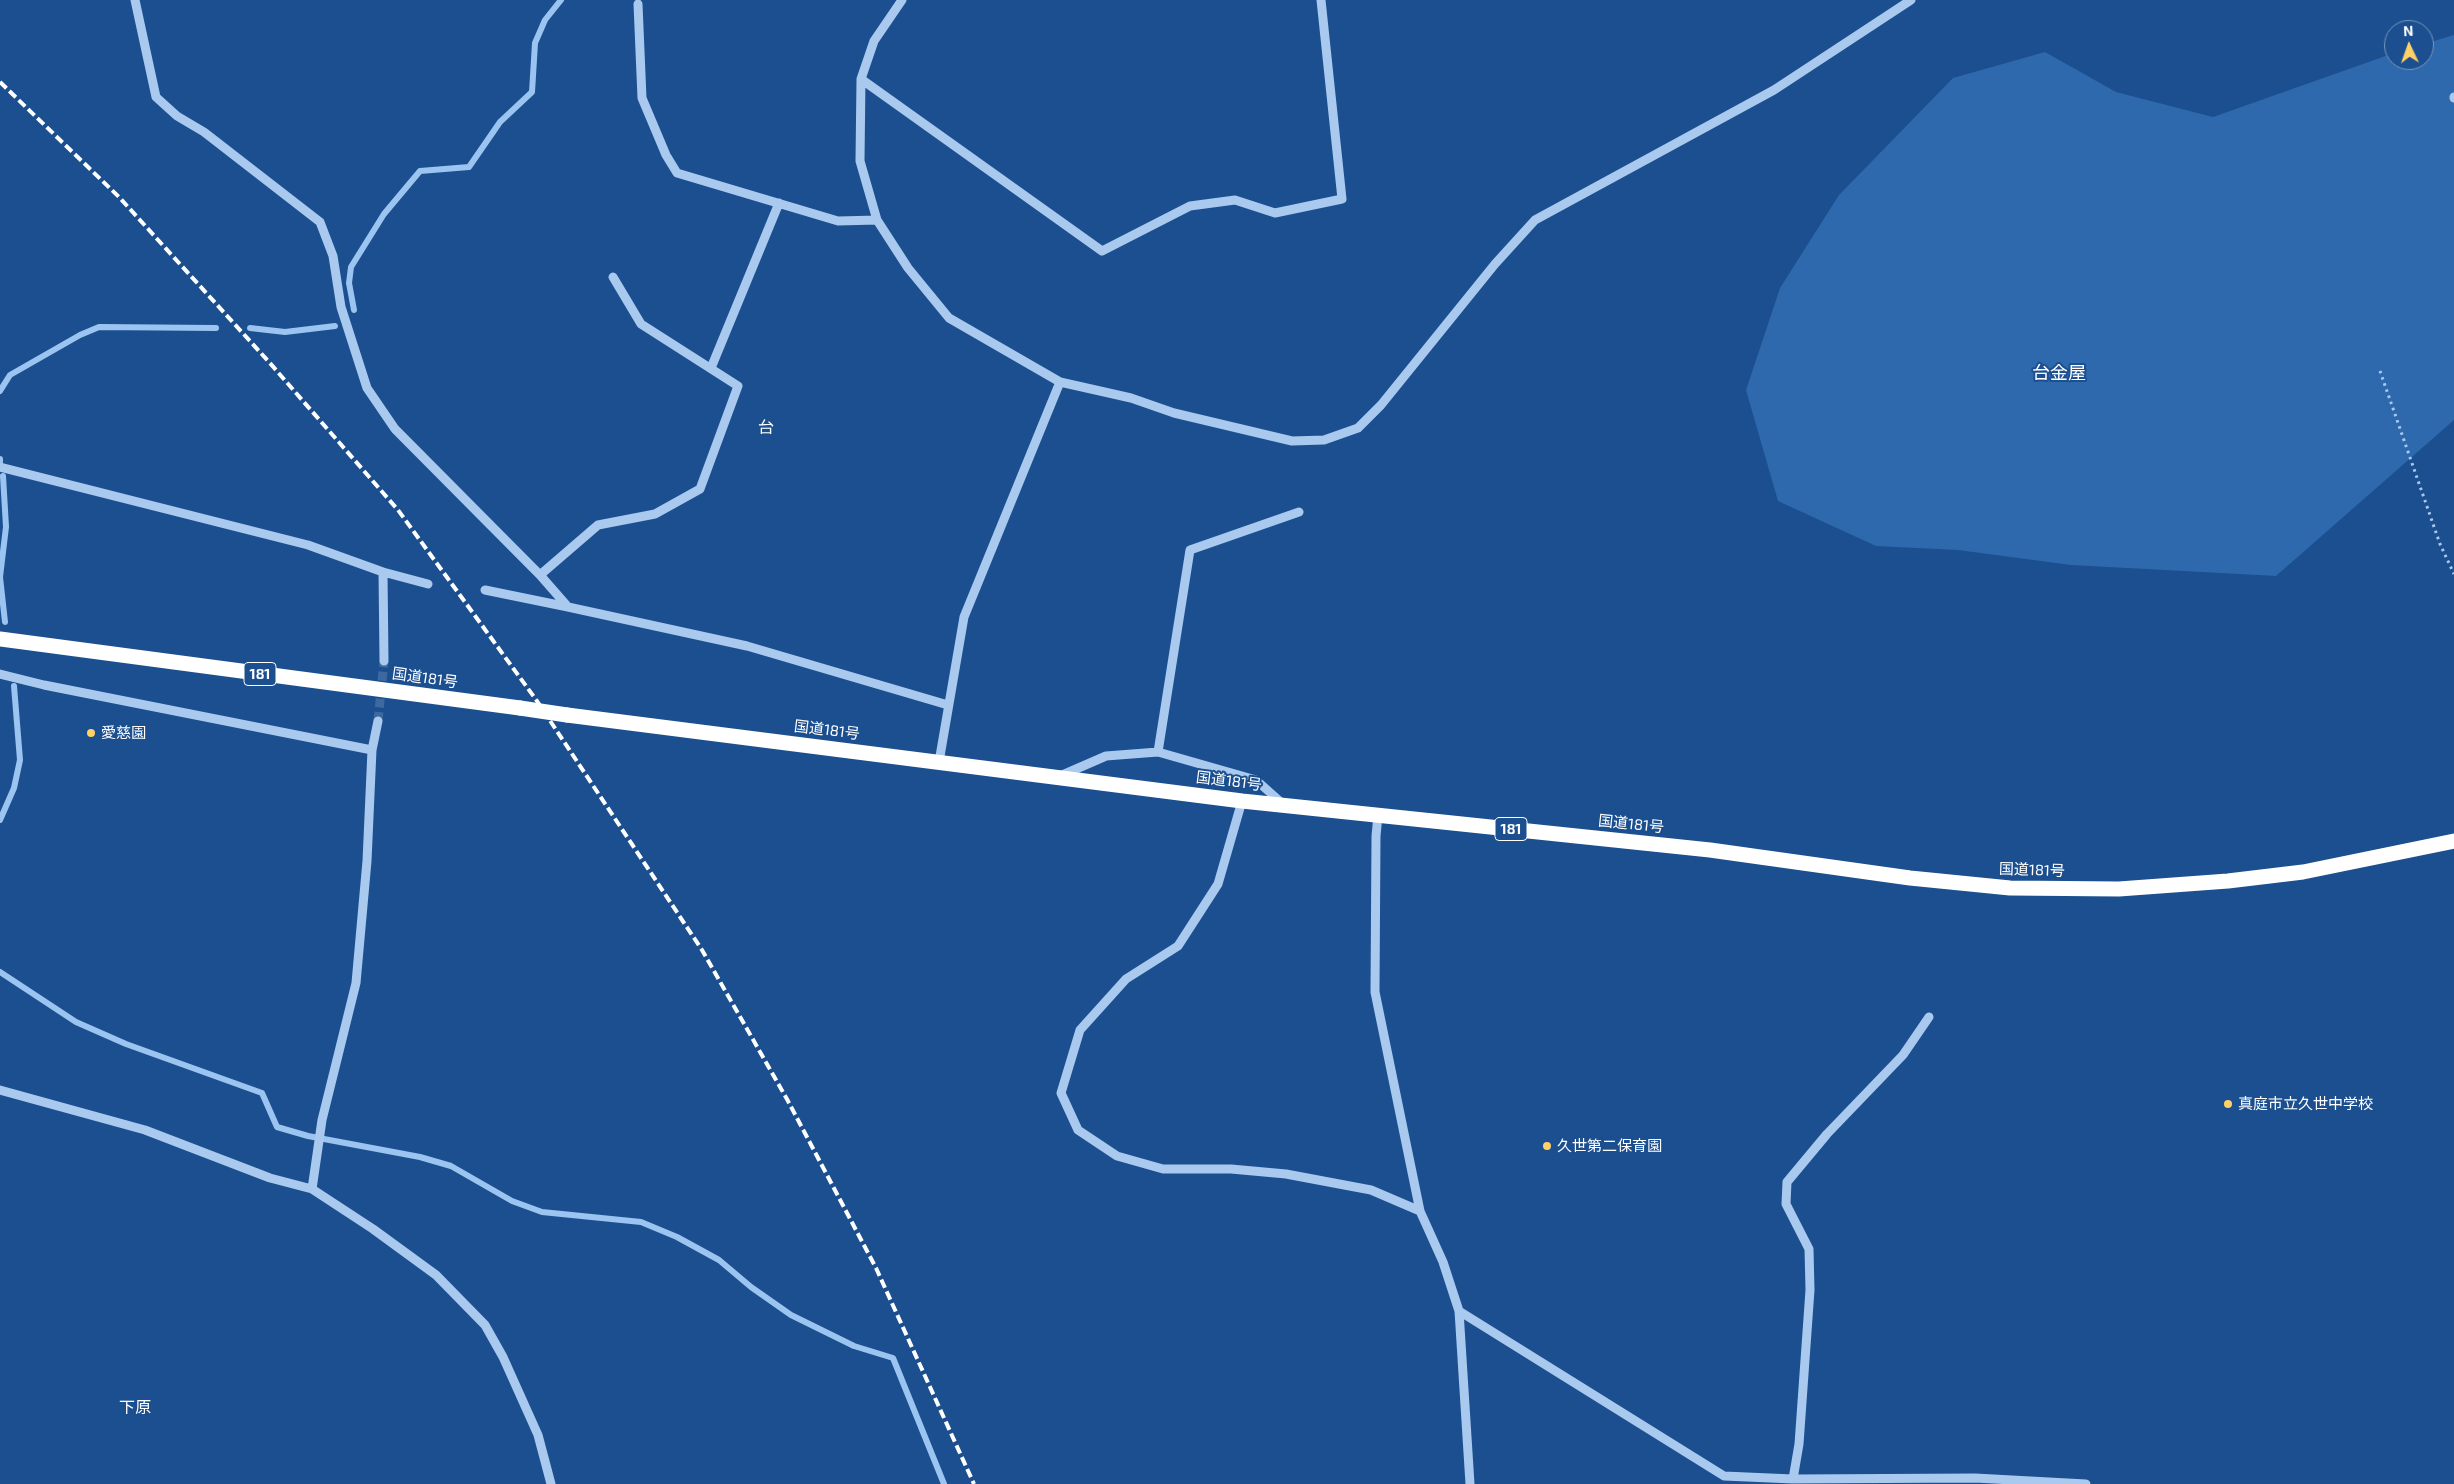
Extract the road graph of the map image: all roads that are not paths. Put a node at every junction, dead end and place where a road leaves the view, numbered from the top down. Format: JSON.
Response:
{"nodes":[{"id":1,"x":135,"y":0,"type":"edge"},
{"id":2,"x":902,"y":0,"type":"edge"},
{"id":3,"x":1320,"y":0,"type":"edge"},
{"id":4,"x":1911,"y":0,"type":"edge"},
{"id":5,"x":638,"y":4,"type":"dead end"},
{"id":6,"x":861,"y":79,"type":"junction"},
{"id":7,"x":780,"y":203,"type":"junction"},
{"id":8,"x":877,"y":220,"type":"junction"},
{"id":9,"x":613,"y":277,"type":"dead end"},
{"id":10,"x":711,"y":368,"type":"junction"},
{"id":11,"x":1060,"y":382,"type":"junction"},
{"id":12,"x":0,"y":467,"type":"edge"},
{"id":13,"x":1300,"y":512,"type":"dead end"},
{"id":14,"x":383,"y":572,"type":"junction"},
{"id":15,"x":540,"y":575,"type":"junction"},
{"id":16,"x":428,"y":584,"type":"dead end"},
{"id":17,"x":485,"y":590,"type":"dead end"},
{"id":18,"x":568,"y":607,"type":"junction"},
{"id":19,"x":0,"y":640,"type":"edge"},
{"id":20,"x":384,"y":660,"type":"tunnel mouth"},
{"id":21,"x":0,"y":674,"type":"edge"},
{"id":22,"x":948,"y":705,"type":"junction"},
{"id":23,"x":378,"y":721,"type":"tunnel mouth"},
{"id":24,"x":372,"y":750,"type":"junction"},
{"id":25,"x":1158,"y":752,"type":"junction"},
{"id":26,"x":939,"y":762,"type":"junction"},
{"id":27,"x":1057,"y":777,"type":"junction"},
{"id":28,"x":1242,"y":801,"type":"junction"},
{"id":29,"x":1284,"y":805,"type":"junction"},
{"id":30,"x":1378,"y":816,"type":"junction"},
{"id":31,"x":2454,"y":840,"type":"edge"},
{"id":32,"x":1929,"y":1017,"type":"dead end"},
{"id":33,"x":0,"y":1090,"type":"edge"},
{"id":34,"x":312,"y":1189,"type":"junction"},
{"id":35,"x":1420,"y":1211,"type":"junction"},
{"id":36,"x":1459,"y":1311,"type":"junction"},
{"id":37,"x":1793,"y":1479,"type":"junction"},
{"id":38,"x":552,"y":1484,"type":"edge"},
{"id":39,"x":1470,"y":1484,"type":"edge"},
{"id":40,"x":2086,"y":1484,"type":"edge"}],
"edges":[{"from":1,"to":15,"type":"street"},
{"from":2,"to":6,"type":"street"},
{"from":3,"to":6,"type":"street"},
{"from":4,"to":11,"type":"street"},
{"from":5,"to":7,"type":"street"},
{"from":6,"to":8,"type":"street"},
{"from":7,"to":8,"type":"street"},
{"from":7,"to":10,"type":"street"},
{"from":8,"to":11,"type":"street"},
{"from":9,"to":10,"type":"street"},
{"from":10,"to":15,"type":"street"},
{"from":11,"to":22,"type":"street"},
{"from":12,"to":14,"type":"street"},
{"from":13,"to":25,"type":"street"},
{"from":14,"to":16,"type":"street"},
{"from":14,"to":20,"type":"street"},
{"from":15,"to":18,"type":"street"},
{"from":17,"to":18,"type":"street"},
{"from":18,"to":22,"type":"street"},
{"from":19,"to":26,"type":"highway","name":"国道181号","number":"181","bridge":true},
{"from":21,"to":24,"type":"street"},
{"from":22,"to":26,"type":"street"},
{"from":23,"to":24,"type":"street"},
{"from":24,"to":34,"type":"street"},
{"from":25,"to":27,"type":"street"},
{"from":25,"to":29,"type":"street"},
{"from":26,"to":27,"type":"highway","name":"国道181号","number":"181"},
{"from":27,"to":28,"type":"highway","name":"国道181号","number":"181"},
{"from":28,"to":29,"type":"highway","name":"国道181号","number":"181"},
{"from":28,"to":35,"type":"street"},
{"from":29,"to":30,"type":"highway","name":"国道181号","number":"181"},
{"from":30,"to":31,"type":"highway","name":"国道181号","number":"181"},
{"from":30,"to":35,"type":"street"},
{"from":32,"to":37,"type":"street"},
{"from":33,"to":34,"type":"street"},
{"from":34,"to":38,"type":"street"},
{"from":35,"to":36,"type":"street"},
{"from":36,"to":37,"type":"street"},
{"from":36,"to":39,"type":"street"},
{"from":37,"to":40,"type":"street"}]}
